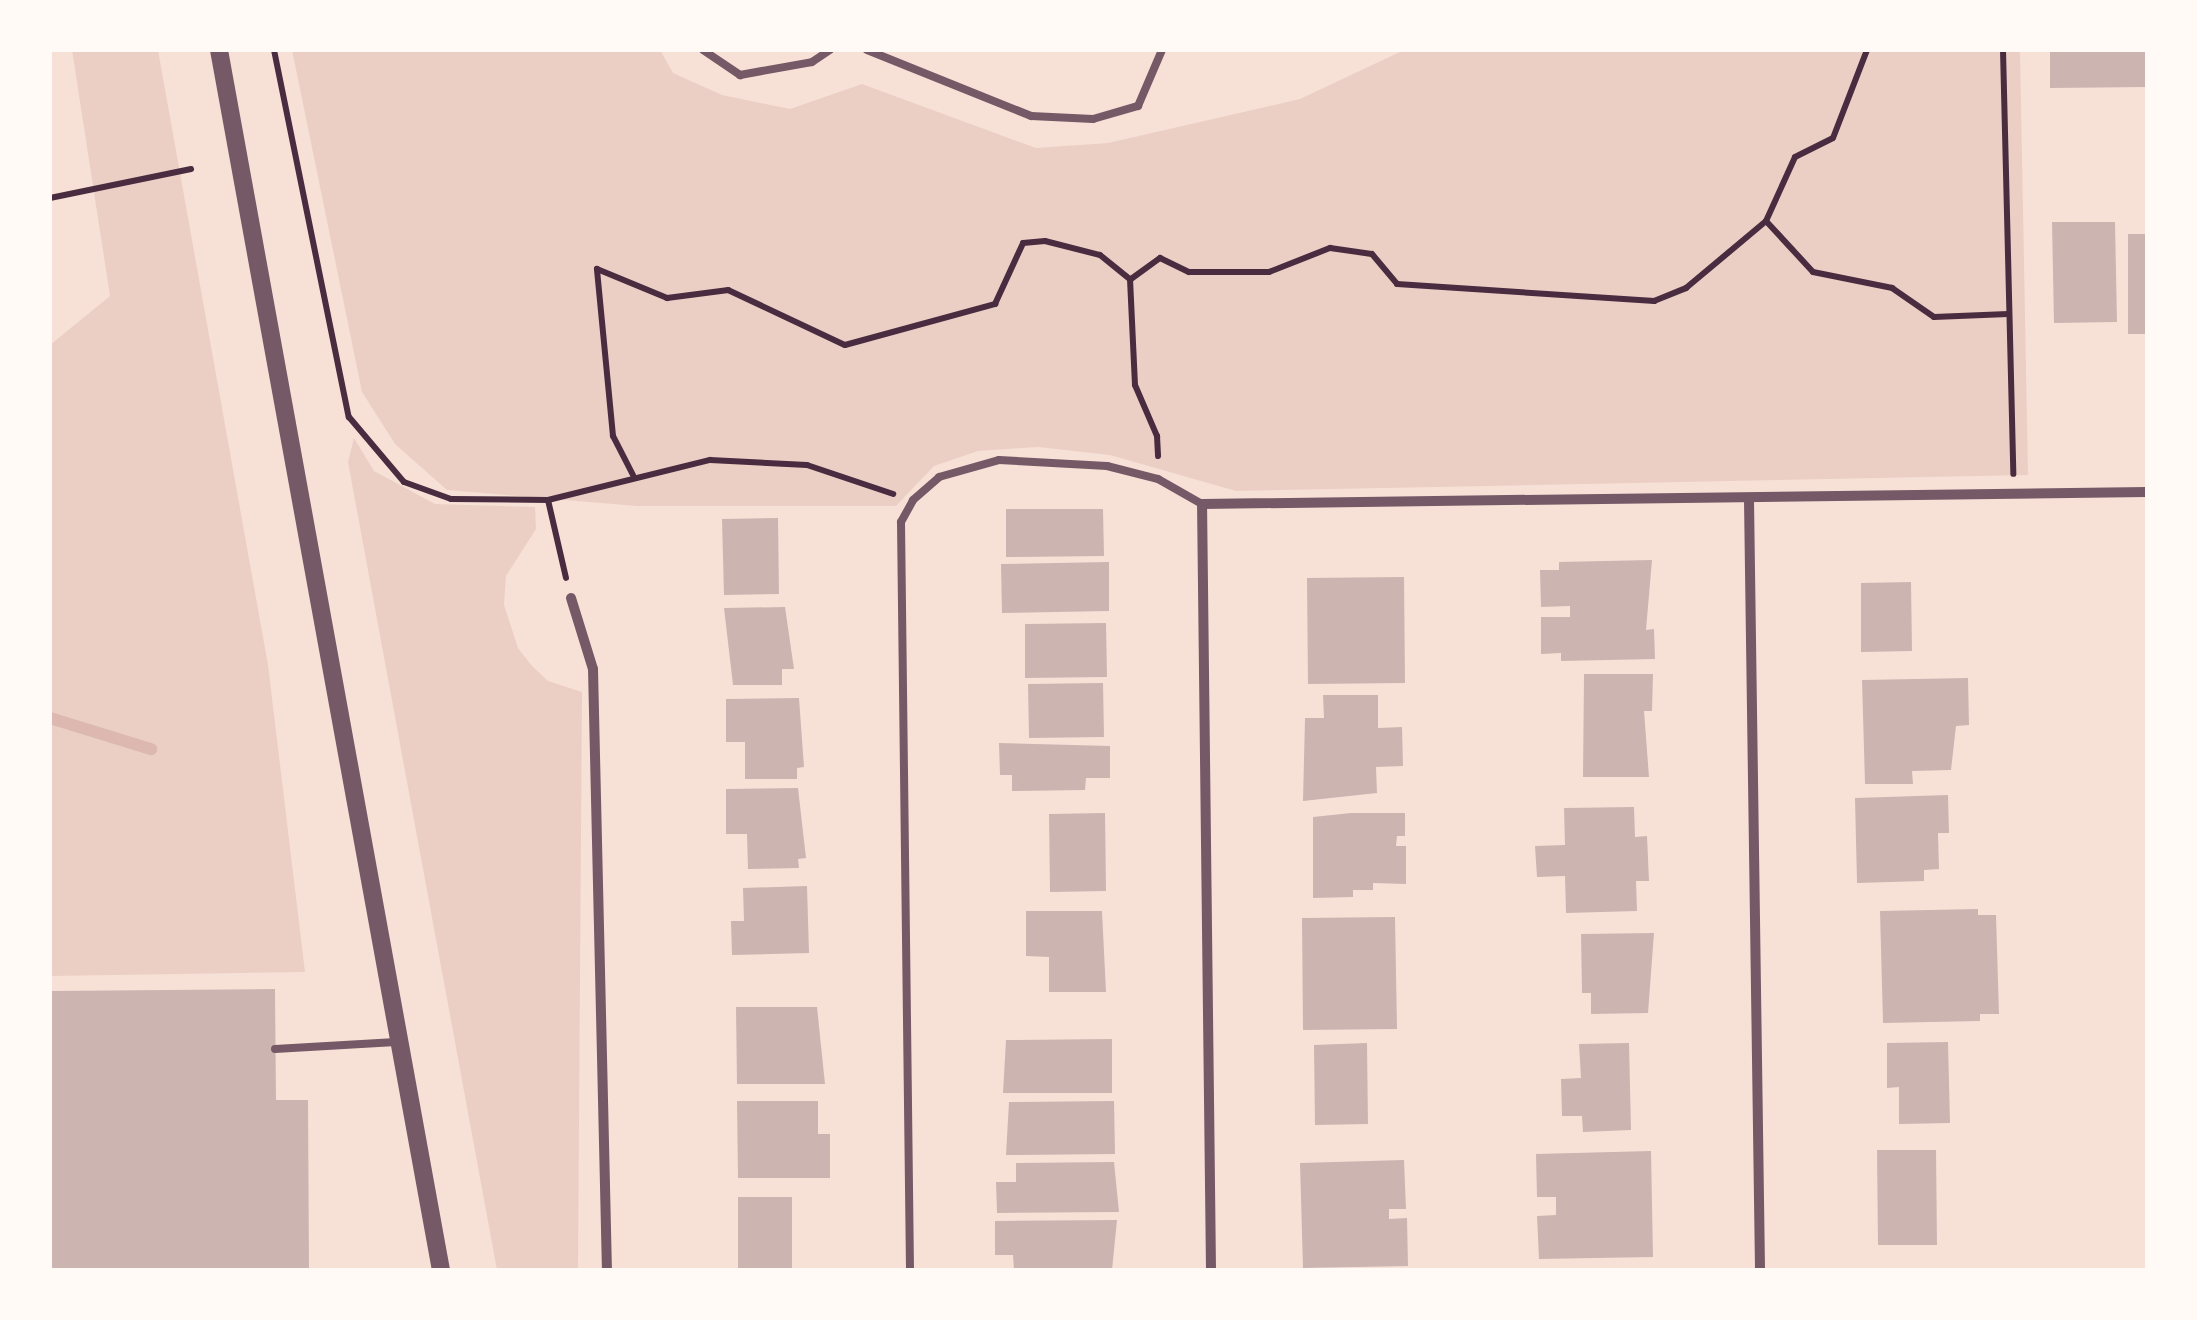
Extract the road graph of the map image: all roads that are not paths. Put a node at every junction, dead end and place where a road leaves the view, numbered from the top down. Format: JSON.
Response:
{"nodes":[{"id":1,"x":220,"y":50,"type":"edge"},
{"id":2,"x":703,"y":50,"type":"edge"},
{"id":3,"x":830,"y":50,"type":"edge"},
{"id":4,"x":868,"y":50,"type":"edge"},
{"id":5,"x":1162,"y":50,"type":"edge"},
{"id":6,"x":2147,"y":492,"type":"edge"},
{"id":7,"x":1749,"y":500,"type":"junction"},
{"id":8,"x":1202,"y":504,"type":"junction"},
{"id":9,"x":571,"y":598,"type":"road end"},
{"id":10,"x":401,"y":1042,"type":"junction"},
{"id":11,"x":275,"y":1050,"type":"dead end"},
{"id":12,"x":441,"y":1270,"type":"edge"},
{"id":13,"x":607,"y":1270,"type":"edge"},
{"id":14,"x":910,"y":1270,"type":"edge"},
{"id":15,"x":1211,"y":1270,"type":"edge"},
{"id":16,"x":1760,"y":1270,"type":"edge"}],
"edges":[{"from":1,"to":10,"type":"street"},
{"from":2,"to":3,"type":"lane"},
{"from":4,"to":5,"type":"lane"},
{"from":6,"to":7,"type":"street"},
{"from":7,"to":8,"type":"street"},
{"from":7,"to":16,"type":"street"},
{"from":8,"to":14,"type":"lane"},
{"from":8,"to":15,"type":"street"},
{"from":9,"to":13,"type":"street"},
{"from":10,"to":11,"type":"lane"},
{"from":10,"to":12,"type":"street"}]}
